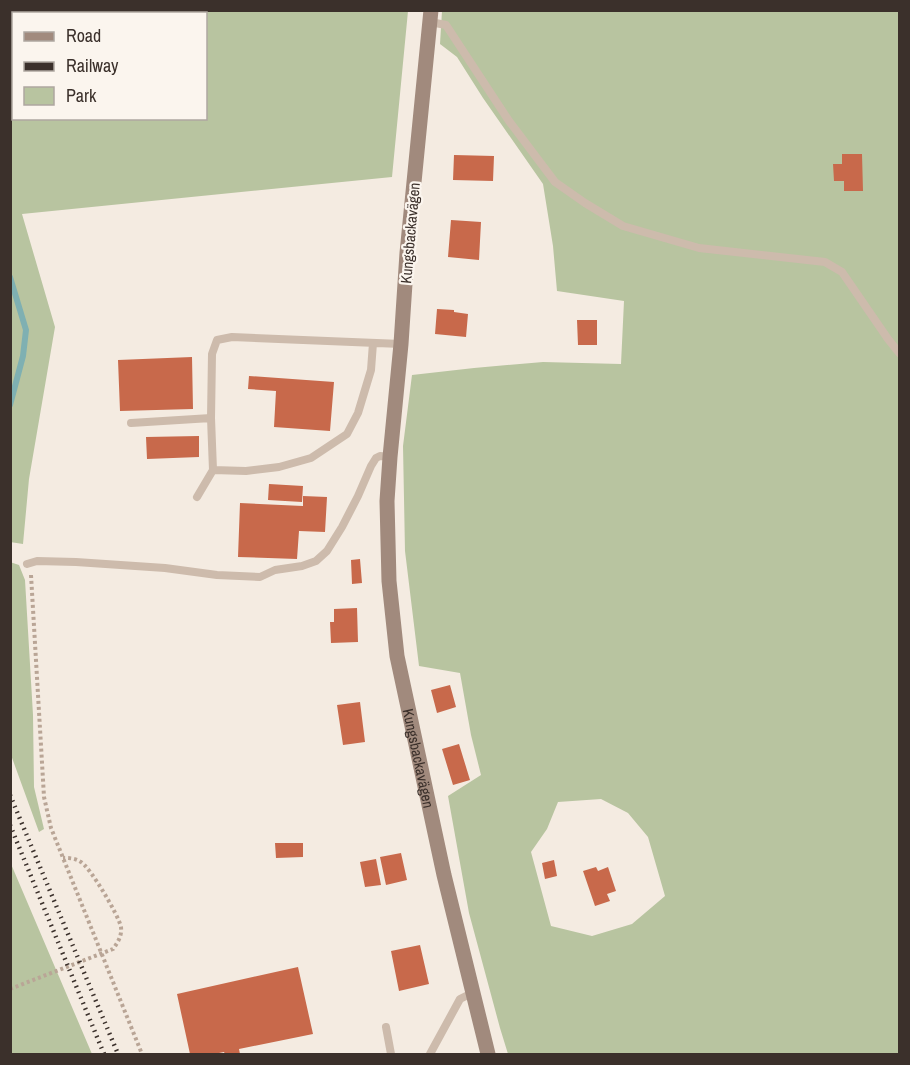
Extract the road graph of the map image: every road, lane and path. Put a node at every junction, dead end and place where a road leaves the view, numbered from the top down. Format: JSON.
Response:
{"nodes":[{"id":1,"x":431,"y":16,"type":"edge"},
{"id":2,"x":373,"y":343,"type":"junction"},
{"id":3,"x":401,"y":344,"type":"junction"},
{"id":4,"x":900,"y":354,"type":"edge"},
{"id":5,"x":211,"y":418,"type":"junction"},
{"id":6,"x":131,"y":423,"type":"dead end"},
{"id":7,"x":390,"y":457,"type":"junction"},
{"id":8,"x":213,"y":470,"type":"junction"},
{"id":9,"x":197,"y":497,"type":"dead end"},
{"id":10,"x":27,"y":564,"type":"joint"},
{"id":11,"x":63,"y":858,"type":"junction"},
{"id":12,"x":10,"y":989,"type":"edge"},
{"id":13,"x":472,"y":993,"type":"junction"},
{"id":14,"x":386,"y":1027,"type":"dead end"},
{"id":15,"x":142,"y":1054,"type":"edge"},
{"id":16,"x":391,"y":1054,"type":"edge"},
{"id":17,"x":430,"y":1054,"type":"edge"},
{"id":18,"x":488,"y":1054,"type":"edge"}],
"edges":[{"from":1,"to":3,"type":"street","name":"Kungsbackavägen"},
{"from":1,"to":4,"type":"lane"},
{"from":2,"to":3,"type":"lane"},
{"from":2,"to":5,"type":"lane"},
{"from":2,"to":8,"type":"lane"},
{"from":3,"to":7,"type":"street","name":"Kungsbackavägen"},
{"from":5,"to":6,"type":"lane"},
{"from":5,"to":8,"type":"lane"},
{"from":7,"to":10,"type":"lane"},
{"from":7,"to":13,"type":"street","name":"Kungsbackavägen"},
{"from":8,"to":9,"type":"lane"},
{"from":10,"to":11,"type":"path"},
{"from":11,"to":12,"type":"path"},
{"from":11,"to":15,"type":"path"},
{"from":13,"to":17,"type":"lane"},
{"from":13,"to":18,"type":"street","name":"Kungsbackavägen"},
{"from":14,"to":16,"type":"lane"}]}
